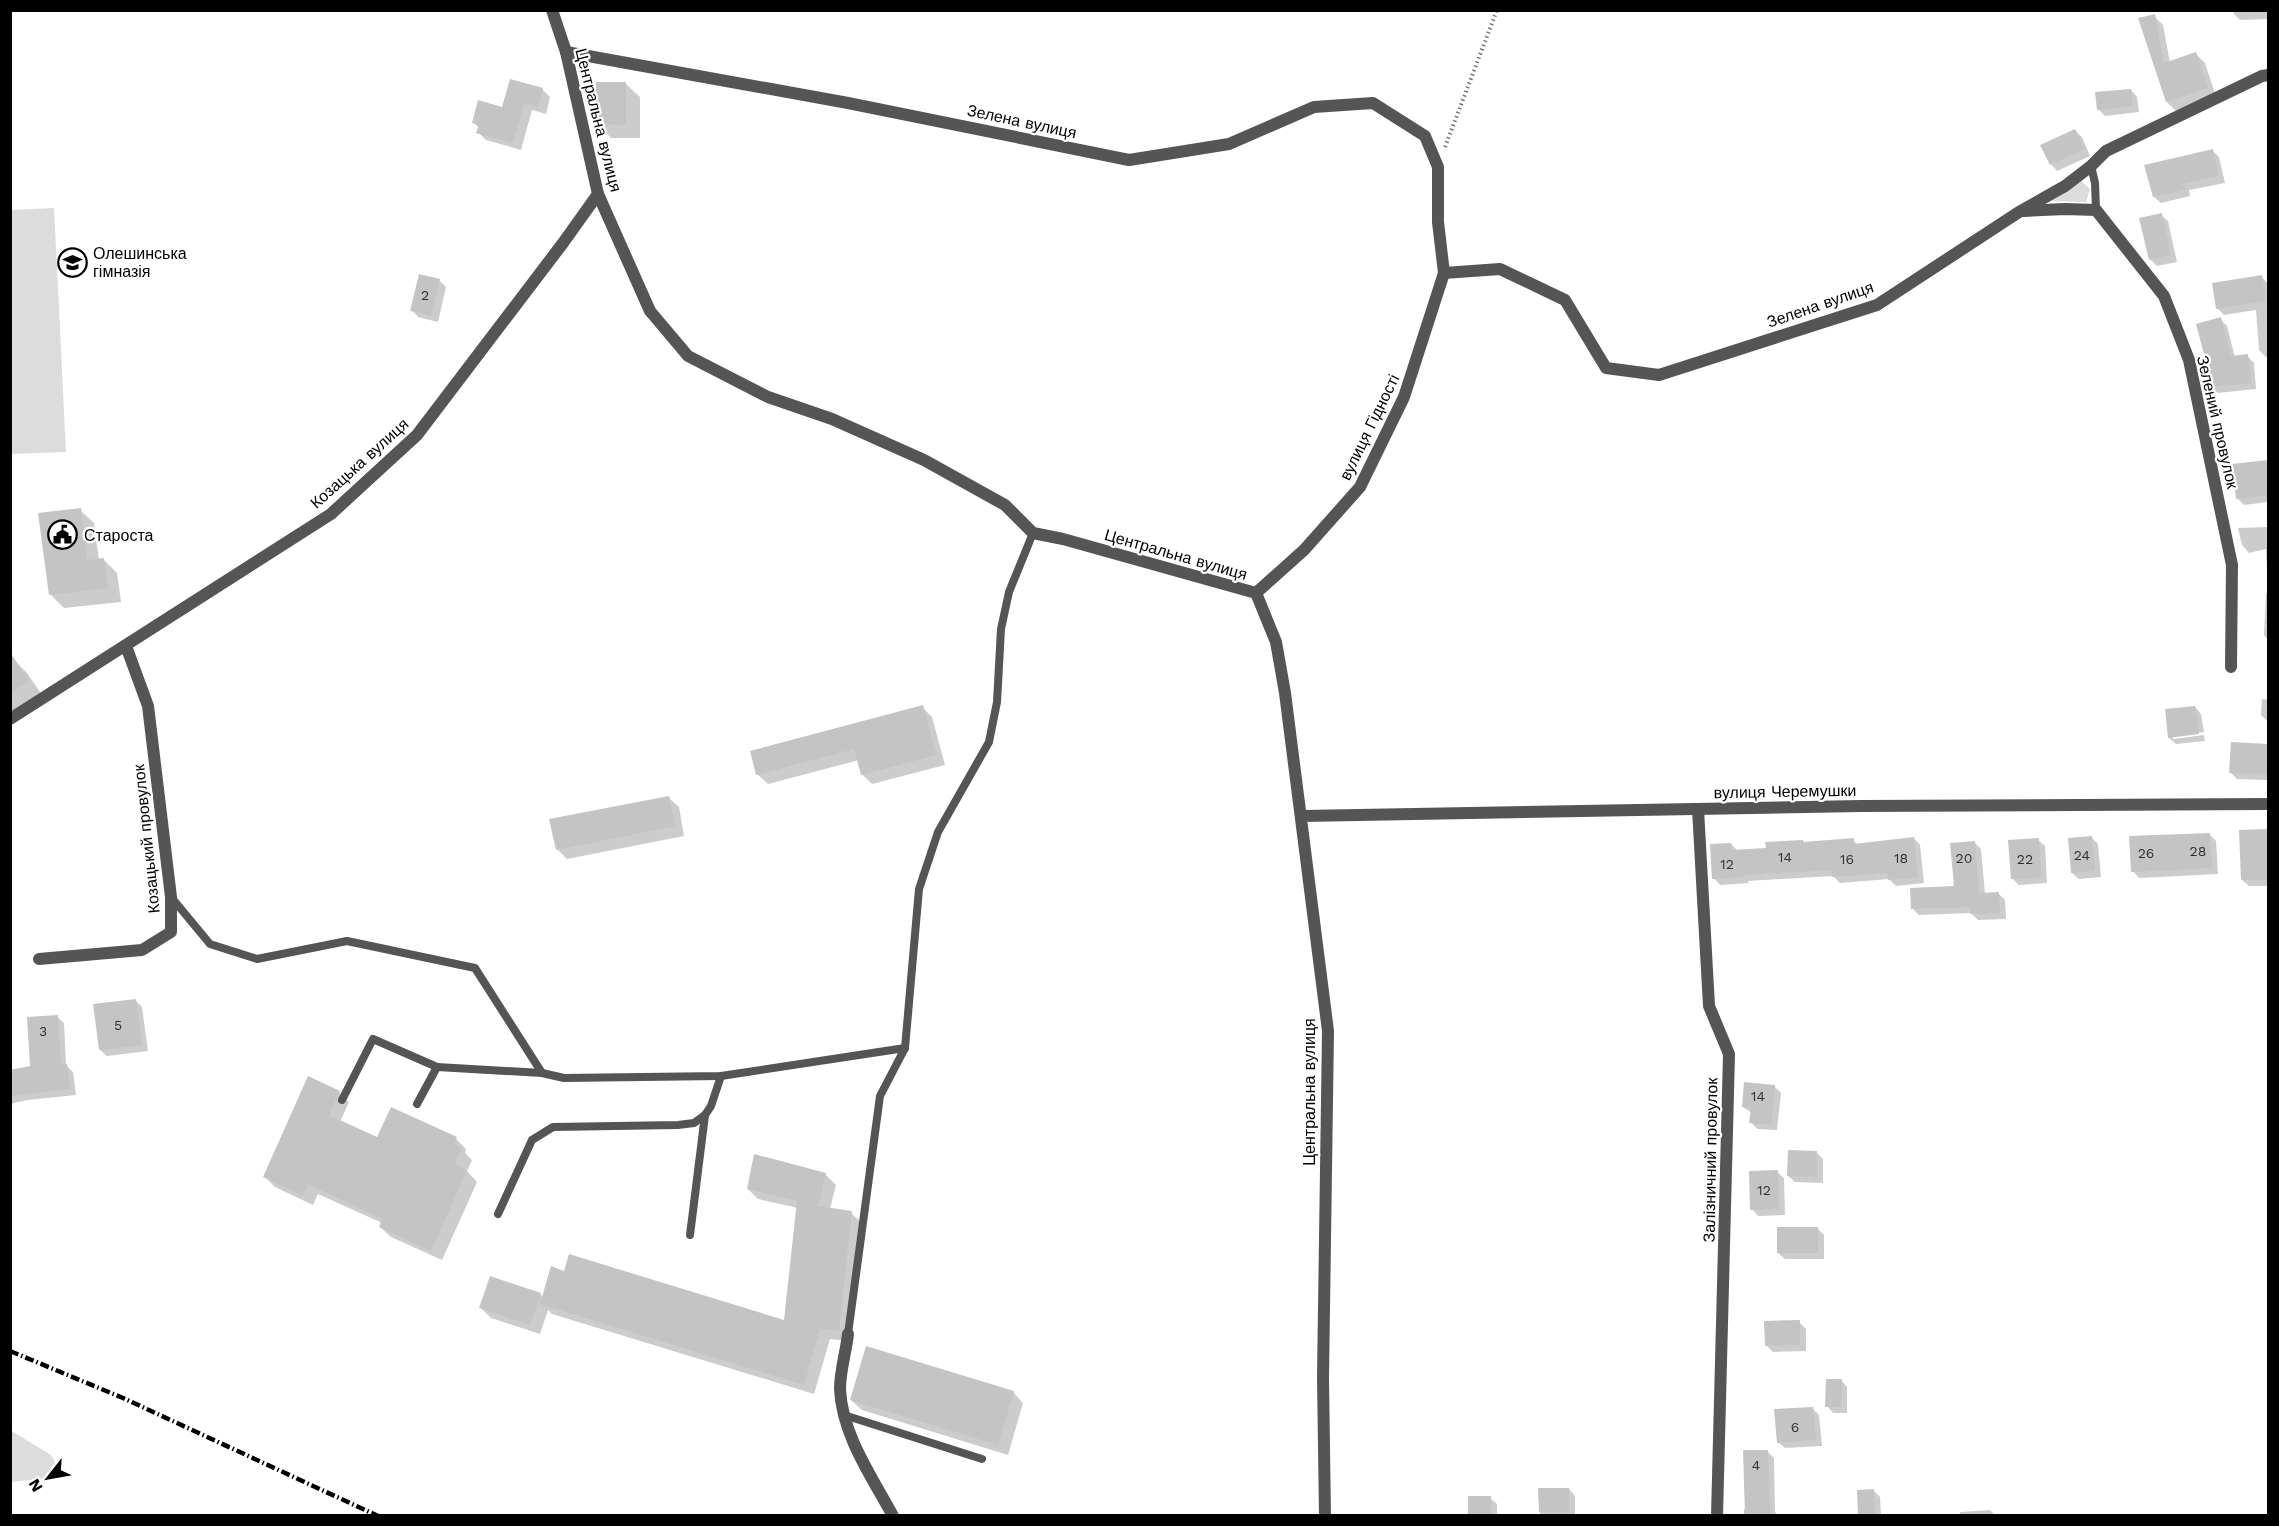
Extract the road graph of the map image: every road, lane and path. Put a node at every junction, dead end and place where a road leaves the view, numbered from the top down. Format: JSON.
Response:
{"nodes":[{"id":1,"x":552,"y":10,"type":"edge"},
{"id":2,"x":1497,"y":10,"type":"edge"},
{"id":3,"x":566,"y":52,"type":"junction"},
{"id":4,"x":2268,"y":75,"type":"edge"},
{"id":5,"x":1438,"y":166,"type":"junction"},
{"id":6,"x":2091,"y":166,"type":"junction"},
{"id":7,"x":598,"y":194,"type":"junction"},
{"id":8,"x":2096,"y":210,"type":"junction"},
{"id":9,"x":2019,"y":212,"type":"junction"},
{"id":10,"x":1444,"y":273,"type":"junction"},
{"id":11,"x":1033,"y":533,"type":"junction"},
{"id":12,"x":1256,"y":593,"type":"junction"},
{"id":13,"x":126,"y":646,"type":"junction"},
{"id":14,"x":2231,"y":667,"type":"dead end"},
{"id":15,"x":10,"y":719,"type":"edge"},
{"id":16,"x":2268,"y":804,"type":"edge"},
{"id":17,"x":1698,"y":809,"type":"junction"},
{"id":18,"x":1302,"y":816,"type":"junction"},
{"id":19,"x":171,"y":897,"type":"junction"},
{"id":20,"x":39,"y":958,"type":"dead end"},
{"id":21,"x":905,"y":1048,"type":"junction"},
{"id":22,"x":436,"y":1067,"type":"junction"},
{"id":23,"x":542,"y":1073,"type":"junction"},
{"id":24,"x":720,"y":1076,"type":"junction"},
{"id":25,"x":342,"y":1100,"type":"dead end"},
{"id":26,"x":417,"y":1104,"type":"dead end"},
{"id":27,"x":705,"y":1115,"type":"junction"},
{"id":28,"x":498,"y":1214,"type":"dead end"},
{"id":29,"x":690,"y":1235,"type":"dead end"},
{"id":30,"x":849,"y":1334,"type":"joint"},
{"id":31,"x":844,"y":1415,"type":"junction"},
{"id":32,"x":982,"y":1459,"type":"dead end"},
{"id":33,"x":893,"y":1515,"type":"edge"},
{"id":34,"x":1325,"y":1515,"type":"edge"},
{"id":35,"x":1718,"y":1515,"type":"edge"}],
"edges":[{"from":1,"to":3,"type":"street","name":"Центральна вулиця"},
{"from":2,"to":5,"type":"path"},
{"from":3,"to":5,"type":"street","name":"Зелена вулиця"},
{"from":3,"to":7,"type":"street","name":"Центральна вулиця"},
{"from":4,"to":6,"type":"street","name":"Зелена вулиця"},
{"from":5,"to":10,"type":"street","name":"вулиця Гідності"},
{"from":6,"to":8,"type":"lane"},
{"from":6,"to":9,"type":"street","name":"Зелена вулиця"},
{"from":7,"to":11,"type":"street","name":"Центральна вулиця"},
{"from":7,"to":13,"type":"street","name":"Козацька вулиця"},
{"from":8,"to":9,"type":"street"},
{"from":8,"to":14,"type":"street","name":"Зелений провулок"},
{"from":9,"to":10,"type":"street","name":"Зелена вулиця"},
{"from":10,"to":12,"type":"street","name":"вулиця Гідності"},
{"from":11,"to":12,"type":"street","name":"Центральна вулиця"},
{"from":11,"to":21,"type":"lane"},
{"from":12,"to":18,"type":"street","name":"Центральна вулиця"},
{"from":13,"to":15,"type":"street","name":"Козацька вулиця"},
{"from":13,"to":19,"type":"street","name":"Козацький провулок"},
{"from":16,"to":17,"type":"street","name":"вулиця Черемушки"},
{"from":17,"to":18,"type":"street","name":"вулиця Черемушки"},
{"from":17,"to":35,"type":"street","name":"Залізничний провулок"},
{"from":18,"to":34,"type":"street","name":"Центральна вулиця"},
{"from":19,"to":20,"type":"street","name":"Козацький провулок"},
{"from":19,"to":23,"type":"lane"},
{"from":21,"to":24,"type":"lane"},
{"from":21,"to":30,"type":"lane"},
{"from":22,"to":23,"type":"lane"},
{"from":22,"to":25,"type":"lane"},
{"from":22,"to":26,"type":"lane"},
{"from":23,"to":24,"type":"lane"},
{"from":24,"to":27,"type":"lane"},
{"from":27,"to":28,"type":"lane"},
{"from":27,"to":29,"type":"lane"},
{"from":30,"to":31,"type":"street"},
{"from":31,"to":32,"type":"lane"},
{"from":31,"to":33,"type":"street"}]}
